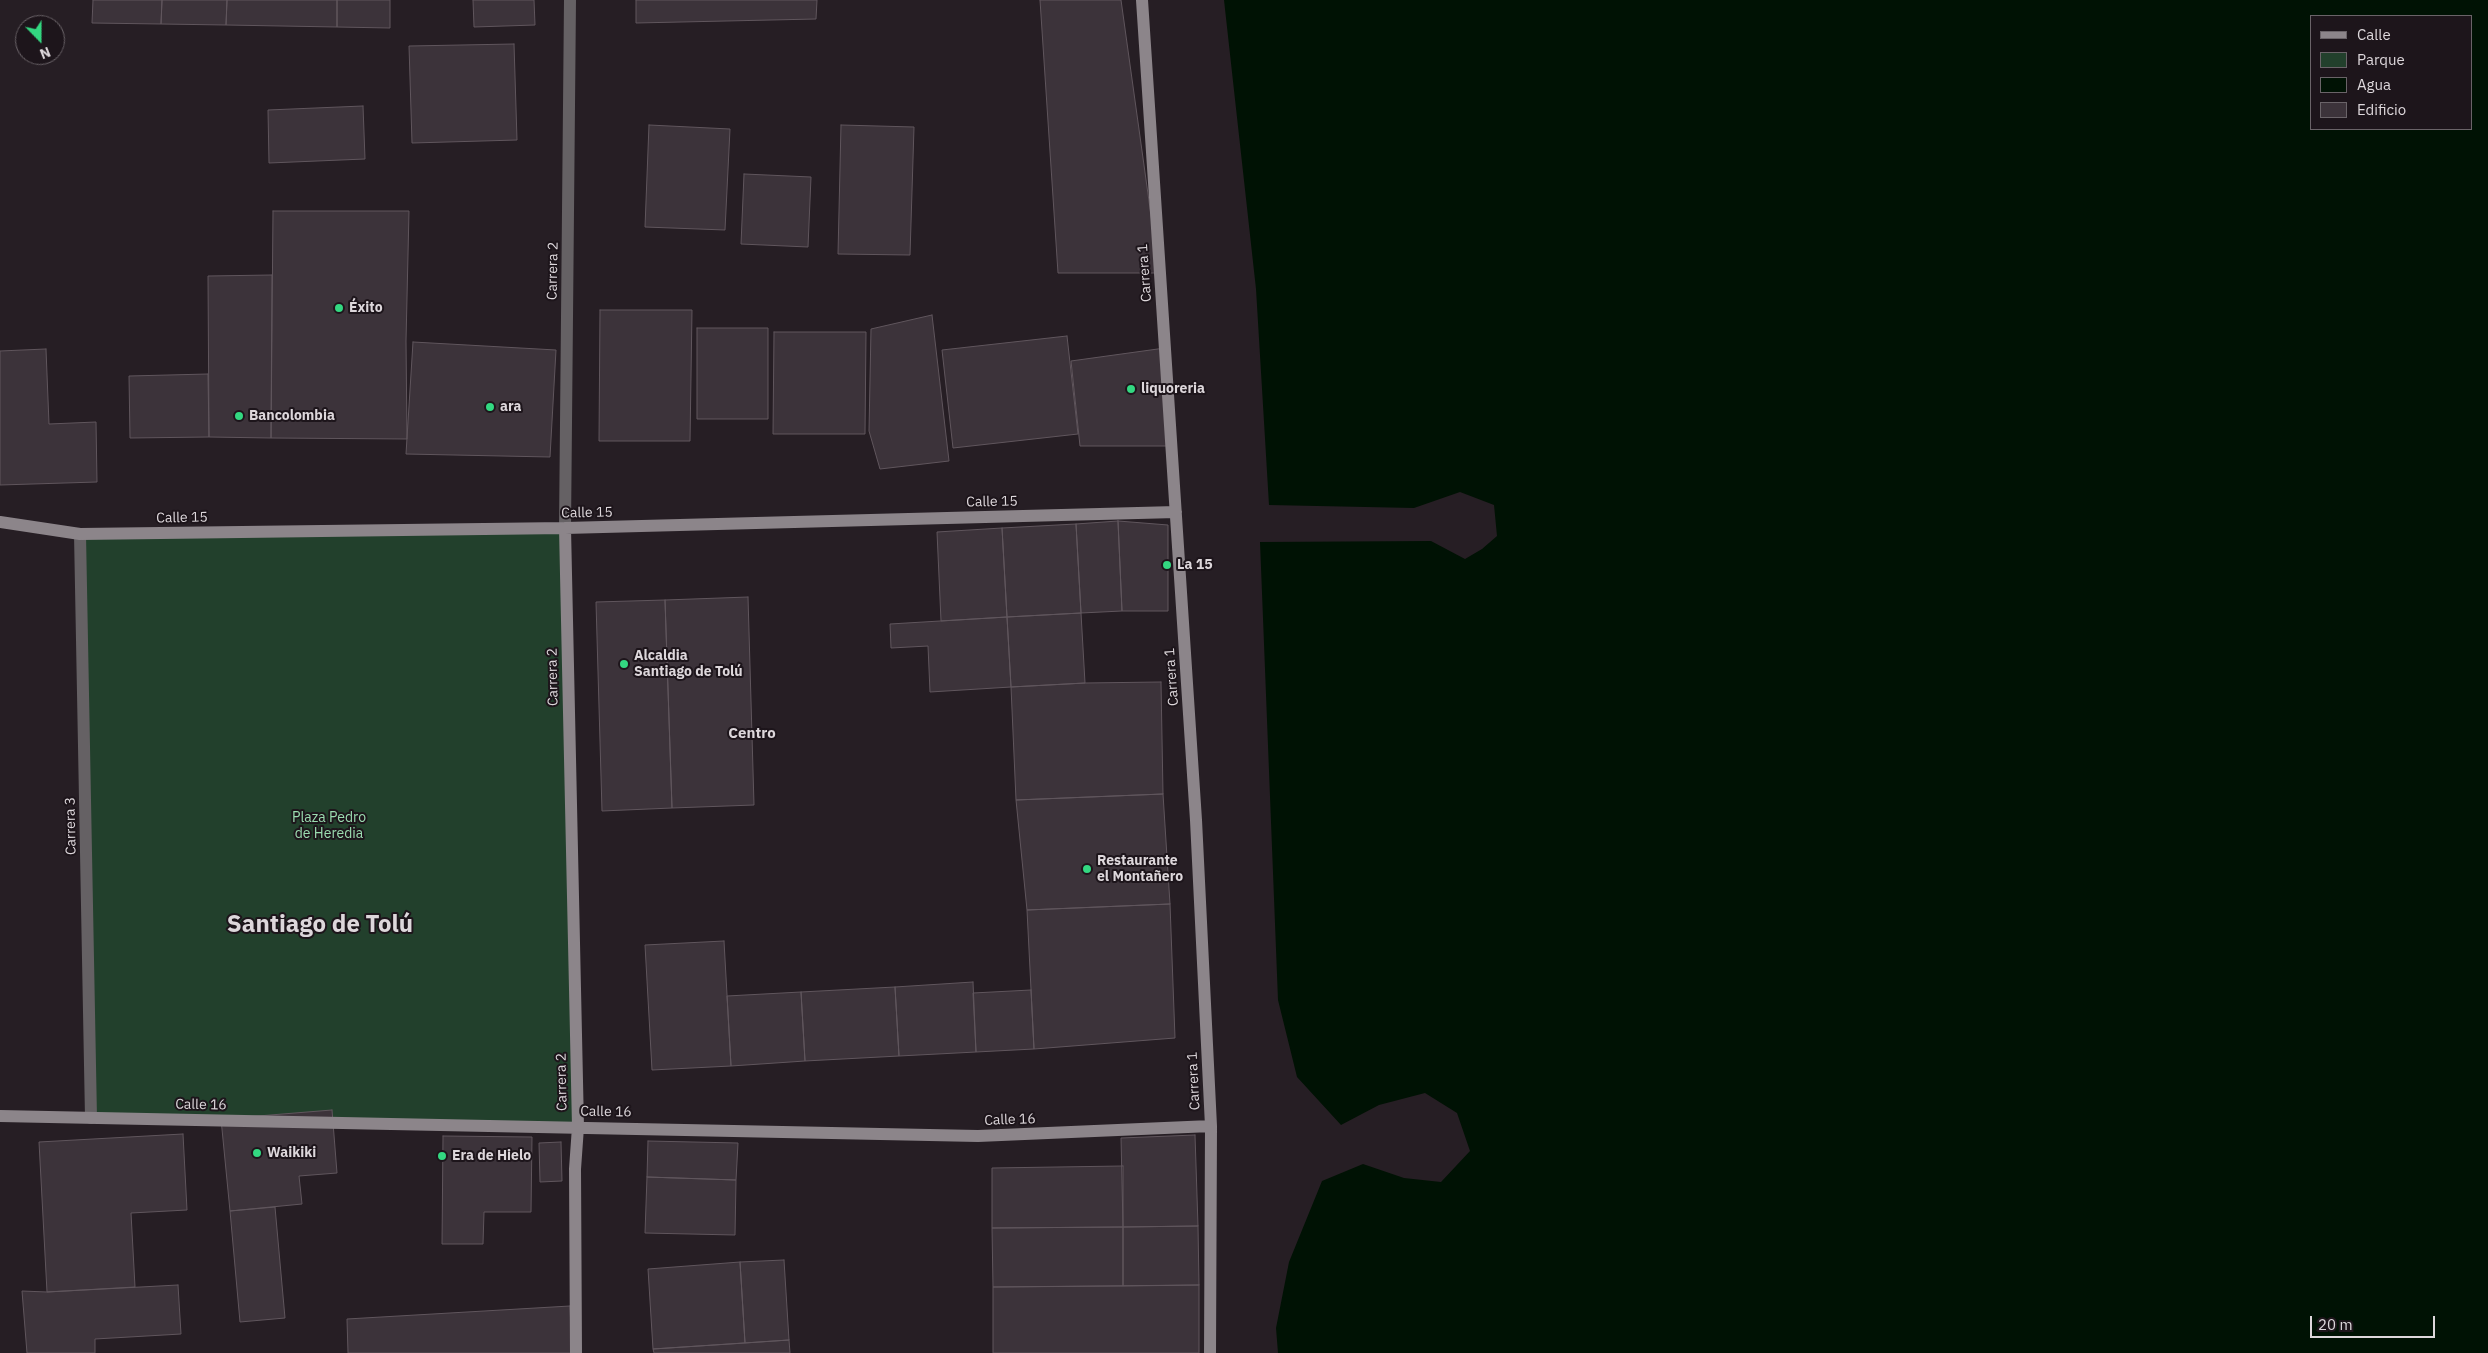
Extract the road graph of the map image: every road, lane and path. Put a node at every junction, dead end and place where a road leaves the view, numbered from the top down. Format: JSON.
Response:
{"nodes":[{"id":1,"x":570,"y":0,"type":"edge"},
{"id":2,"x":1142,"y":0,"type":"edge"},
{"id":3,"x":1176,"y":512,"type":"junction"},
{"id":4,"x":0,"y":522,"type":"edge"},
{"id":5,"x":565,"y":528,"type":"junction"},
{"id":6,"x":80,"y":534,"type":"junction"},
{"id":7,"x":0,"y":1116,"type":"edge"},
{"id":8,"x":91,"y":1118,"type":"junction"},
{"id":9,"x":1211,"y":1126,"type":"junction"},
{"id":10,"x":578,"y":1127,"type":"junction"},
{"id":11,"x":576,"y":1353,"type":"edge"},
{"id":12,"x":1210,"y":1353,"type":"edge"}],
"edges":[{"from":1,"to":5,"type":"street","name":"Carrera 2"},
{"from":2,"to":3,"type":"street","name":"Carrera 1"},
{"from":3,"to":5,"type":"street","name":"Calle 15"},
{"from":3,"to":9,"type":"street","name":"Carrera 1"},
{"from":4,"to":6,"type":"street","name":"Calle 15"},
{"from":5,"to":6,"type":"street","name":"Calle 15"},
{"from":5,"to":10,"type":"street","name":"Carrera 2"},
{"from":6,"to":8,"type":"street","name":"Carrera 3"},
{"from":7,"to":8,"type":"street","name":"Calle 16"},
{"from":8,"to":10,"type":"street","name":"Calle 16"},
{"from":9,"to":10,"type":"street","name":"Calle 16"},
{"from":9,"to":12,"type":"street","name":"Carrera 1"},
{"from":10,"to":11,"type":"street","name":"Carrera 2"}]}
